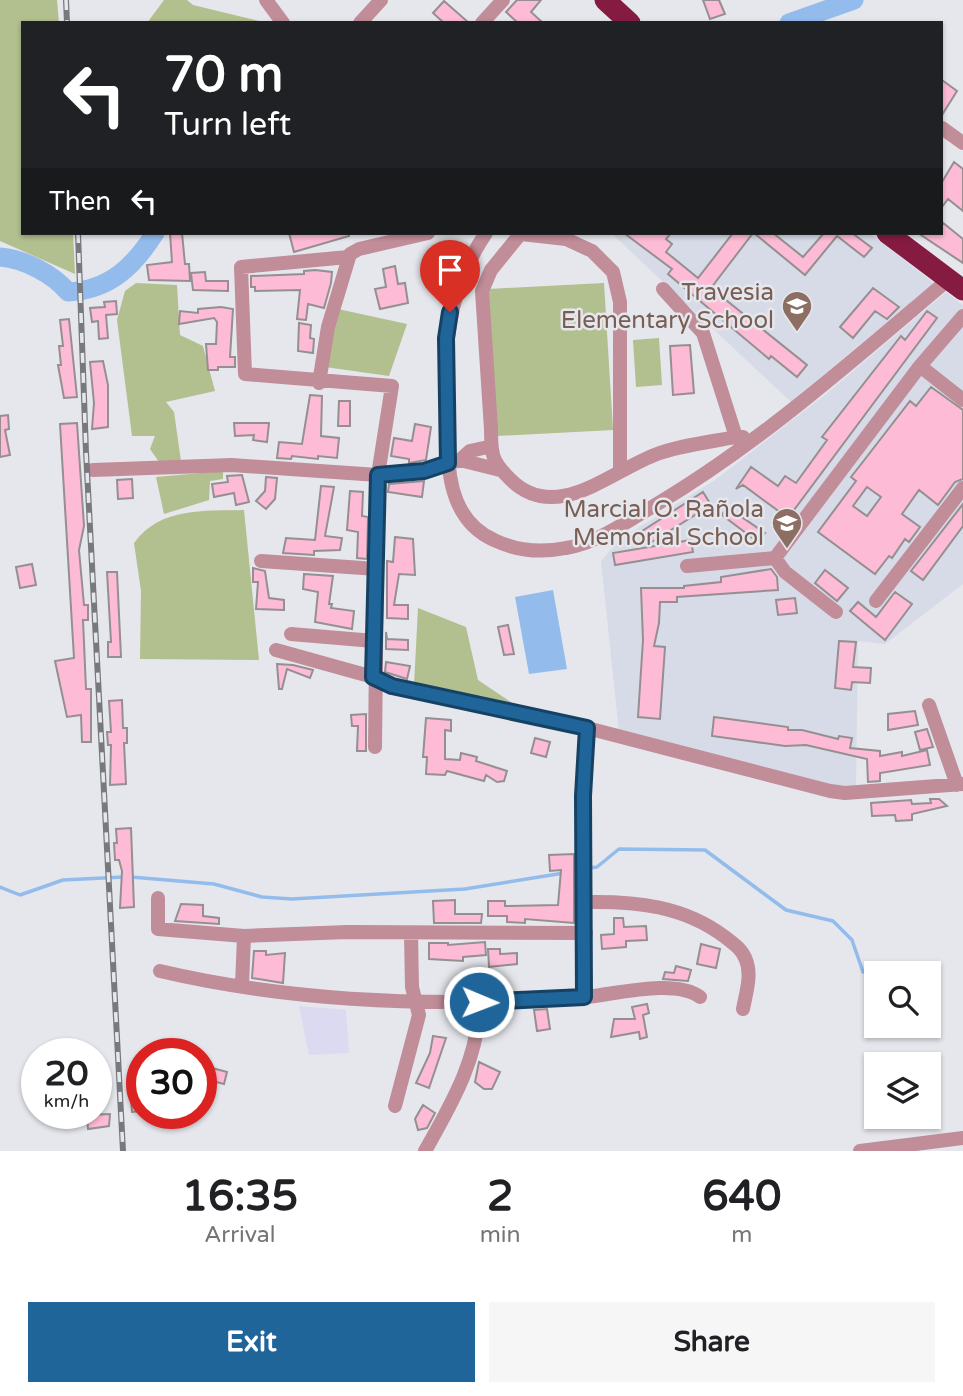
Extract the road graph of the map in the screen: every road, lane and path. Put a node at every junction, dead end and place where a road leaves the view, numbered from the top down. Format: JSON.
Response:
{"nodes":[{"id":1,"x":266,"y":0,"type":"edge"},
{"id":2,"x":381,"y":0,"type":"edge"},
{"id":3,"x":503,"y":0,"type":"edge"},
{"id":4,"x":605,"y":0,"type":"edge"},
{"id":5,"x":282,"y":21,"type":"edge"},
{"id":6,"x":362,"y":21,"type":"edge"},
{"id":7,"x":485,"y":21,"type":"edge"},
{"id":8,"x":628,"y":21,"type":"edge"},
{"id":9,"x":943,"y":129,"type":"edge"},
{"id":10,"x":963,"y":143,"type":"edge"},
{"id":11,"x":419,"y":235,"type":"edge"},
{"id":12,"x":485,"y":235,"type":"edge"},
{"id":13,"x":519,"y":235,"type":"edge"},
{"id":14,"x":536,"y":235,"type":"edge"},
{"id":15,"x":890,"y":235,"type":"edge"},
{"id":16,"x":348,"y":257,"type":"junction"},
{"id":17,"x":956,"y":285,"type":"edge"},
{"id":18,"x":663,"y":289,"type":"dead end"},
{"id":19,"x":963,"y":316,"type":"edge"},
{"id":20,"x":920,"y":366,"type":"junction"},
{"id":21,"x":319,"y":383,"type":"junction"},
{"id":22,"x":963,"y":400,"type":"edge"},
{"id":23,"x":759,"y":435,"type":"junction"},
{"id":24,"x":736,"y":437,"type":"junction"},
{"id":25,"x":488,"y":447,"type":"junction"},
{"id":26,"x":454,"y":462,"type":"junction"},
{"id":27,"x":620,"y":469,"type":"junction"},
{"id":28,"x":93,"y":470,"type":"dead end"},
{"id":29,"x":500,"y":470,"type":"junction"},
{"id":30,"x":378,"y":475,"type":"junction"},
{"id":31,"x":963,"y":488,"type":"edge"},
{"id":32,"x":775,"y":558,"type":"junction"},
{"id":33,"x":261,"y":561,"type":"dead end"},
{"id":34,"x":687,"y":566,"type":"dead end"},
{"id":35,"x":377,"y":569,"type":"junction"},
{"id":36,"x":876,"y":601,"type":"dead end"},
{"id":37,"x":836,"y":612,"type":"dead end"},
{"id":38,"x":291,"y":634,"type":"dead end"},
{"id":39,"x":374,"y":641,"type":"junction"},
{"id":40,"x":276,"y":650,"type":"dead end"},
{"id":41,"x":373,"y":677,"type":"junction"},
{"id":42,"x":929,"y":705,"type":"dead end"},
{"id":43,"x":587,"y":728,"type":"junction"},
{"id":44,"x":375,"y":747,"type":"dead end"},
{"id":45,"x":960,"y":785,"type":"edge"},
{"id":46,"x":158,"y":898,"type":"dead end"},
{"id":47,"x":586,"y":902,"type":"junction"},
{"id":48,"x":586,"y":933,"type":"junction"},
{"id":49,"x":411,"y":934,"type":"junction"},
{"id":50,"x":244,"y":936,"type":"junction"},
{"id":51,"x":160,"y":971,"type":"dead end"},
{"id":52,"x":242,"y":986,"type":"junction"},
{"id":53,"x":584,"y":997,"type":"junction"},
{"id":54,"x":700,"y":997,"type":"dead end"},
{"id":55,"x":416,"y":1002,"type":"junction"},
{"id":56,"x":479,"y":1002,"type":"junction"},
{"id":57,"x":743,"y":1009,"type":"dead end"},
{"id":58,"x":395,"y":1106,"type":"dead end"},
{"id":59,"x":963,"y":1138,"type":"edge"},
{"id":60,"x":425,"y":1151,"type":"edge"},
{"id":61,"x":860,"y":1151,"type":"edge"}],
"edges":[{"from":1,"to":5,"type":"street"},
{"from":2,"to":6,"type":"street"},
{"from":3,"to":7,"type":"street"},
{"from":4,"to":8,"type":"highway"},
{"from":9,"to":10,"type":"street"},
{"from":11,"to":16,"type":"street"},
{"from":12,"to":26,"type":"street"},
{"from":13,"to":25,"type":"street"},
{"from":14,"to":27,"type":"street"},
{"from":15,"to":17,"type":"highway"},
{"from":16,"to":21,"type":"street"},
{"from":16,"to":21,"type":"street"},
{"from":17,"to":23,"type":"street"},
{"from":18,"to":24,"type":"street"},
{"from":19,"to":20,"type":"street"},
{"from":20,"to":22,"type":"street"},
{"from":20,"to":32,"type":"street"},
{"from":21,"to":30,"type":"street"},
{"from":23,"to":24,"type":"street"},
{"from":23,"to":26,"type":"street"},
{"from":24,"to":27,"type":"street"},
{"from":25,"to":26,"type":"street"},
{"from":25,"to":29,"type":"street"},
{"from":26,"to":29,"type":"street"},
{"from":26,"to":30,"type":"street"},
{"from":27,"to":29,"type":"street"},
{"from":28,"to":30,"type":"street"},
{"from":30,"to":35,"type":"street"},
{"from":31,"to":36,"type":"street"},
{"from":32,"to":34,"type":"street"},
{"from":32,"to":37,"type":"street"},
{"from":33,"to":35,"type":"street"},
{"from":35,"to":39,"type":"street"},
{"from":38,"to":39,"type":"street"},
{"from":39,"to":41,"type":"street"},
{"from":40,"to":41,"type":"street"},
{"from":41,"to":43,"type":"street"},
{"from":41,"to":44,"type":"street"},
{"from":42,"to":45,"type":"street"},
{"from":43,"to":45,"type":"street"},
{"from":43,"to":47,"type":"street"},
{"from":46,"to":50,"type":"street"},
{"from":47,"to":48,"type":"street"},
{"from":47,"to":57,"type":"street"},
{"from":48,"to":49,"type":"street"},
{"from":48,"to":53,"type":"street"},
{"from":49,"to":50,"type":"street"},
{"from":49,"to":55,"type":"street"},
{"from":50,"to":52,"type":"street"},
{"from":51,"to":52,"type":"street"},
{"from":52,"to":55,"type":"street"},
{"from":53,"to":54,"type":"street"},
{"from":53,"to":56,"type":"street"},
{"from":55,"to":56,"type":"street"},
{"from":55,"to":58,"type":"street"},
{"from":56,"to":60,"type":"street"},
{"from":59,"to":61,"type":"street"}]}
